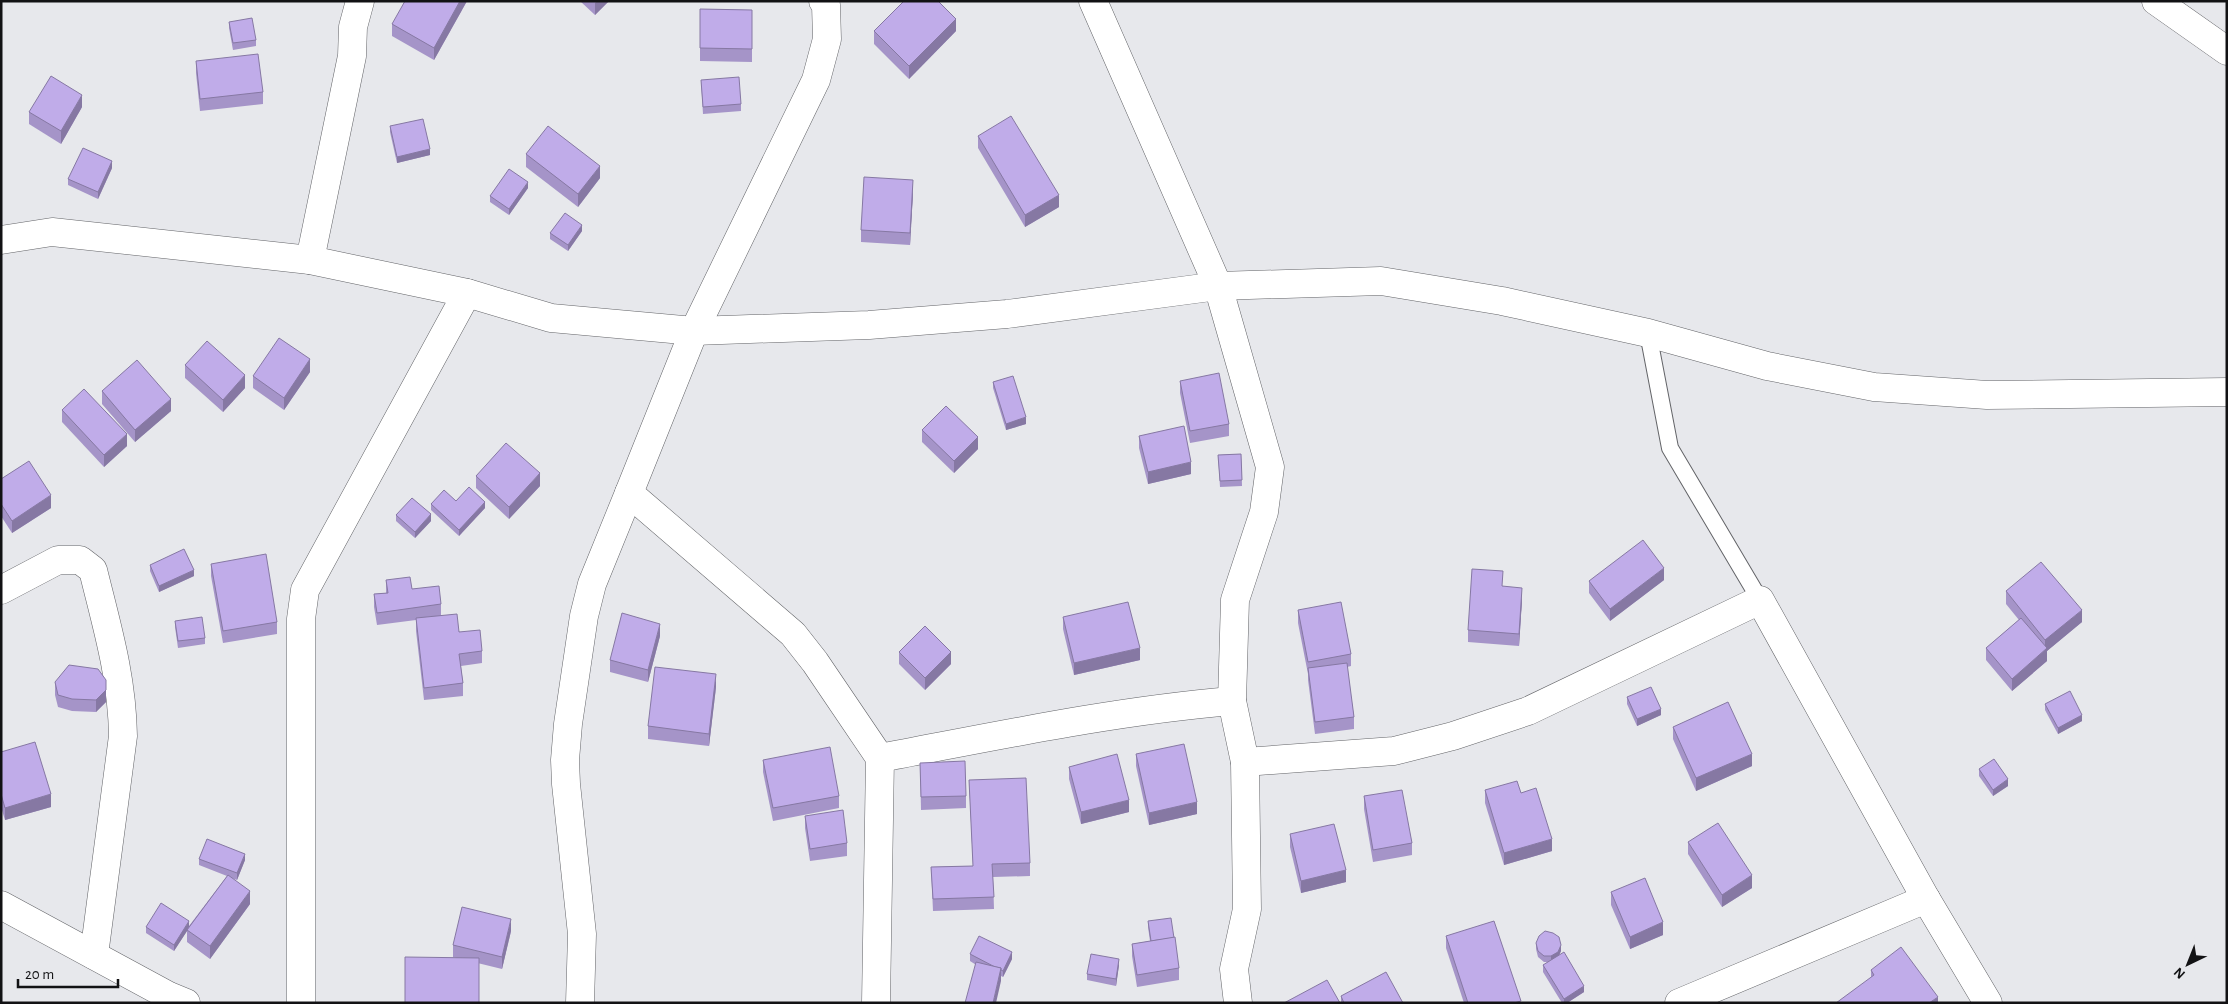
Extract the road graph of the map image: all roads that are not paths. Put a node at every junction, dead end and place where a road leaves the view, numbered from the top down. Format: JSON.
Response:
{"nodes":[{"id":1,"x":360,"y":1,"type":"edge"},
{"id":2,"x":823,"y":1,"type":"edge"},
{"id":3,"x":1093,"y":1,"type":"edge"},
{"id":4,"x":2156,"y":1,"type":"edge"},
{"id":5,"x":2227,"y":51,"type":"edge"},
{"id":6,"x":1,"y":240,"type":"edge"},
{"id":7,"x":310,"y":260,"type":"junction"},
{"id":8,"x":1218,"y":286,"type":"junction"},
{"id":9,"x":468,"y":293,"type":"junction"},
{"id":10,"x":694,"y":331,"type":"junction"},
{"id":11,"x":1648,"y":333,"type":"junction"},
{"id":12,"x":2227,"y":392,"type":"edge"},
{"id":13,"x":630,"y":493,"type":"junction"},
{"id":14,"x":1,"y":590,"type":"edge"},
{"id":15,"x":1760,"y":600,"type":"junction"},
{"id":16,"x":1232,"y":701,"type":"junction"},
{"id":17,"x":880,"y":758,"type":"junction"},
{"id":18,"x":1245,"y":762,"type":"junction"},
{"id":19,"x":1926,"y":899,"type":"junction"},
{"id":20,"x":1,"y":905,"type":"edge"},
{"id":21,"x":94,"y":955,"type":"junction"},
{"id":22,"x":1737,"y":993,"type":"edge"},
{"id":23,"x":168,"y":1000,"type":"edge"},
{"id":24,"x":301,"y":1003,"type":"edge"},
{"id":25,"x":580,"y":1003,"type":"edge"},
{"id":26,"x":876,"y":1003,"type":"edge"},
{"id":27,"x":1238,"y":1003,"type":"edge"},
{"id":28,"x":1679,"y":1003,"type":"edge"},
{"id":29,"x":1988,"y":1003,"type":"edge"}],
"edges":[{"from":1,"to":7,"type":"street"},
{"from":2,"to":10,"type":"street"},
{"from":3,"to":8,"type":"street"},
{"from":4,"to":5,"type":"street"},
{"from":6,"to":7,"type":"street"},
{"from":7,"to":9,"type":"street"},
{"from":8,"to":10,"type":"street"},
{"from":8,"to":11,"type":"street"},
{"from":8,"to":16,"type":"street"},
{"from":9,"to":10,"type":"street"},
{"from":9,"to":24,"type":"street"},
{"from":10,"to":13,"type":"street"},
{"from":11,"to":12,"type":"street"},
{"from":11,"to":15,"type":"lane"},
{"from":13,"to":17,"type":"street"},
{"from":13,"to":25,"type":"street"},
{"from":14,"to":21,"type":"street"},
{"from":15,"to":18,"type":"street"},
{"from":15,"to":19,"type":"street"},
{"from":16,"to":17,"type":"street"},
{"from":16,"to":18,"type":"street"},
{"from":17,"to":26,"type":"street"},
{"from":18,"to":27,"type":"street"},
{"from":19,"to":22,"type":"street"},
{"from":19,"to":29,"type":"street"},
{"from":20,"to":21,"type":"street"},
{"from":21,"to":23,"type":"street"},
{"from":22,"to":28,"type":"street"}]}
